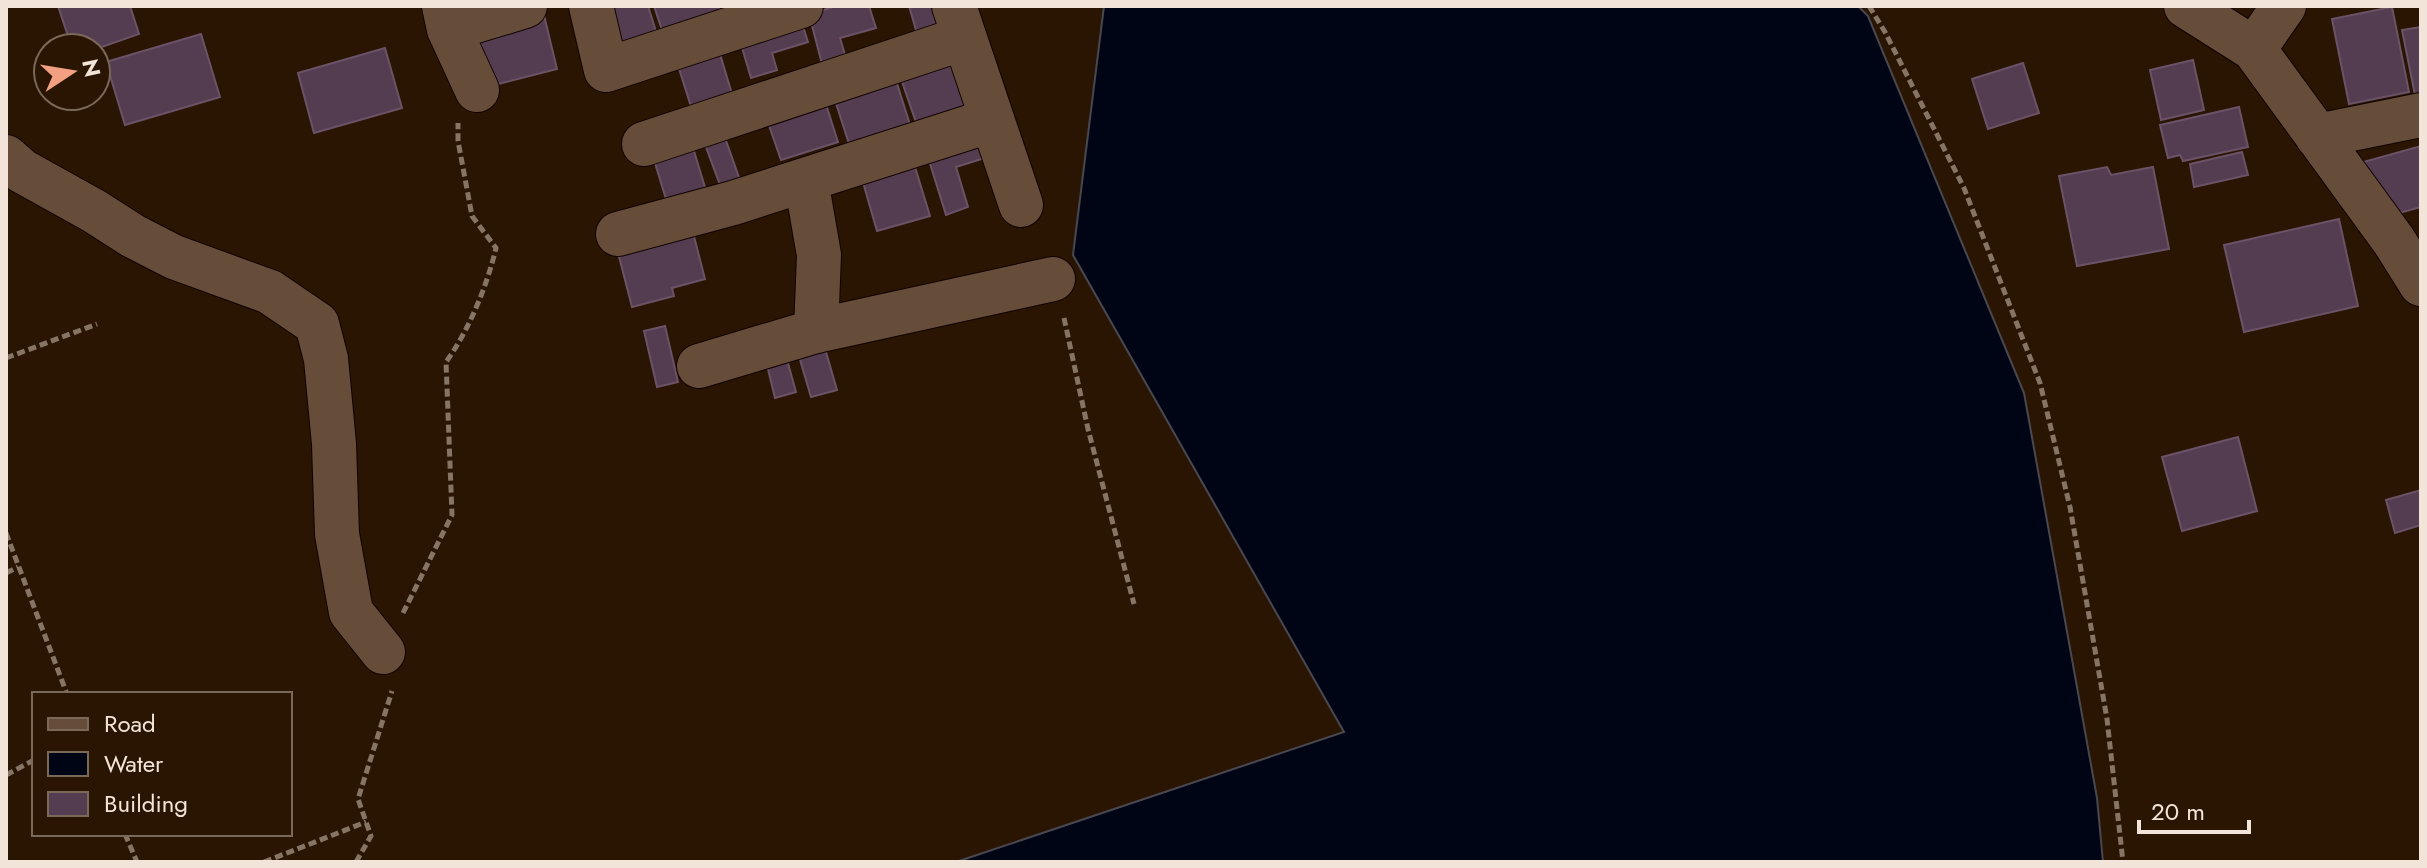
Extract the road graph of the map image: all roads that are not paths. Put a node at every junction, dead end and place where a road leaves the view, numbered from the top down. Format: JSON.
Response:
{"nodes":[{"id":1,"x":525,"y":6,"type":"edge"},
{"id":2,"x":591,"y":6,"type":"edge"},
{"id":3,"x":801,"y":6,"type":"edge"},
{"id":4,"x":2186,"y":6,"type":"edge"},
{"id":5,"x":2284,"y":6,"type":"edge"},
{"id":6,"x":446,"y":18,"type":"edge"},
{"id":7,"x":959,"y":22,"type":"edge"},
{"id":8,"x":2254,"y":49,"type":"junction"},
{"id":9,"x":477,"y":90,"type":"road end"},
{"id":10,"x":2421,"y":115,"type":"edge"},
{"id":11,"x":992,"y":120,"type":"junction"},
{"id":12,"x":2317,"y":136,"type":"junction"},
{"id":13,"x":644,"y":144,"type":"dead end"},
{"id":14,"x":6,"y":157,"type":"edge"},
{"id":15,"x":806,"y":180,"type":"junction"},
{"id":16,"x":1021,"y":205,"type":"dead end"},
{"id":17,"x":618,"y":234,"type":"dead end"},
{"id":18,"x":2417,"y":269,"type":"edge"},
{"id":19,"x":1053,"y":279,"type":"road end"},
{"id":20,"x":816,"y":331,"type":"junction"},
{"id":21,"x":699,"y":366,"type":"dead end"},
{"id":22,"x":383,"y":652,"type":"road end"}],
"edges":[{"from":1,"to":6,"type":"street"},
{"from":2,"to":3,"type":"street"},
{"from":4,"to":8,"type":"street"},
{"from":5,"to":8,"type":"street"},
{"from":6,"to":9,"type":"street"},
{"from":7,"to":11,"type":"street"},
{"from":7,"to":13,"type":"street"},
{"from":8,"to":12,"type":"street"},
{"from":10,"to":12,"type":"street"},
{"from":11,"to":15,"type":"street"},
{"from":11,"to":16,"type":"street"},
{"from":12,"to":18,"type":"street"},
{"from":14,"to":22,"type":"street"},
{"from":15,"to":17,"type":"street"},
{"from":15,"to":20,"type":"street"},
{"from":19,"to":20,"type":"street"},
{"from":20,"to":21,"type":"street"}]}
